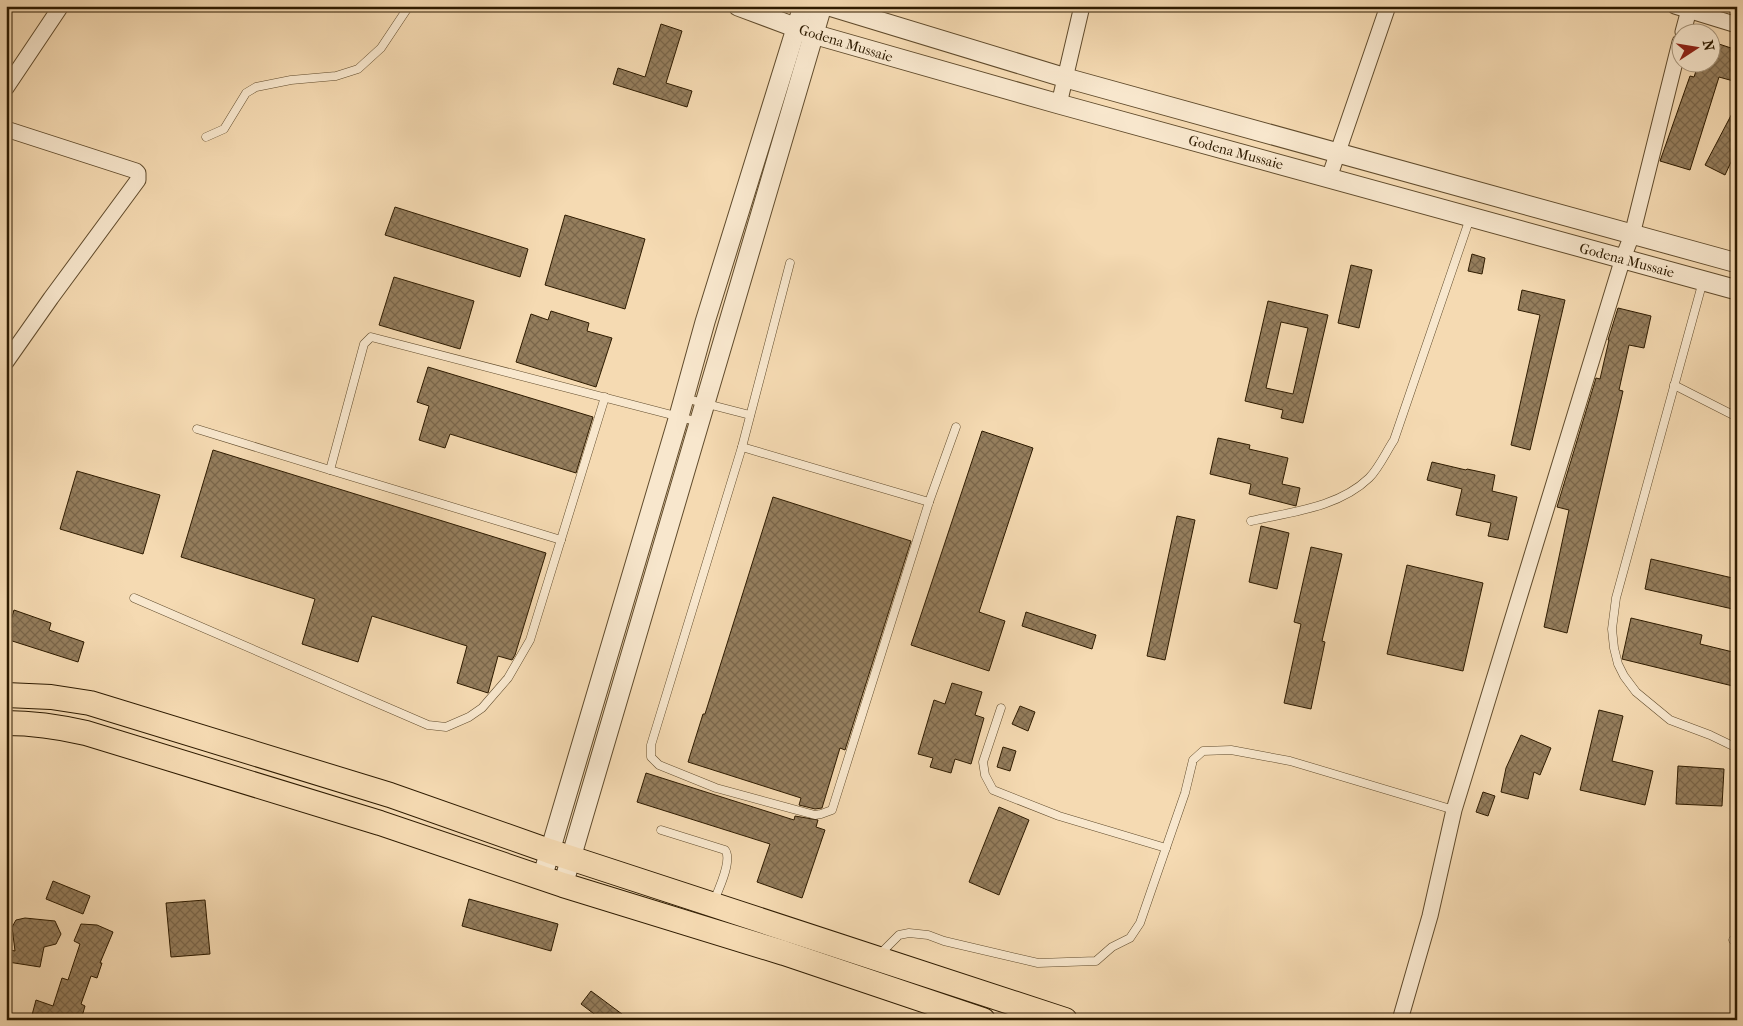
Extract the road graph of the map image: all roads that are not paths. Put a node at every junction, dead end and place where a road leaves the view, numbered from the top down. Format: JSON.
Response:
{"nodes":[{"id":1,"x":61,"y":6,"type":"edge"},
{"id":2,"x":410,"y":6,"type":"edge"},
{"id":3,"x":738,"y":6,"type":"edge"},
{"id":4,"x":803,"y":6,"type":"edge"},
{"id":5,"x":822,"y":6,"type":"edge"},
{"id":6,"x":829,"y":6,"type":"edge"},
{"id":7,"x":1082,"y":6,"type":"edge"},
{"id":8,"x":1388,"y":6,"type":"edge"},
{"id":9,"x":1684,"y":8,"type":"edge"},
{"id":10,"x":1683,"y":22,"type":"edge"},
{"id":11,"x":1737,"y":25,"type":"edge"},
{"id":12,"x":804,"y":31,"type":"junction"},
{"id":13,"x":1673,"y":72,"type":"edge"},
{"id":14,"x":1066,"y":78,"type":"junction"},
{"id":15,"x":6,"y":88,"type":"edge"},
{"id":16,"x":1059,"y":104,"type":"junction"},
{"id":17,"x":6,"y":129,"type":"edge"},
{"id":18,"x":206,"y":137,"type":"dead end"},
{"id":19,"x":1338,"y":153,"type":"junction"},
{"id":20,"x":1329,"y":178,"type":"junction"},
{"id":21,"x":1470,"y":218,"type":"junction"},
{"id":22,"x":1632,"y":235,"type":"junction"},
{"id":23,"x":1623,"y":258,"type":"junction"},
{"id":24,"x":790,"y":263,"type":"dead end"},
{"id":25,"x":1737,"y":264,"type":"edge"},
{"id":26,"x":1703,"y":281,"type":"junction"},
{"id":27,"x":1737,"y":290,"type":"edge"},
{"id":28,"x":6,"y":362,"type":"edge"},
{"id":29,"x":1674,"y":385,"type":"junction"},
{"id":30,"x":606,"y":397,"type":"junction"},
{"id":31,"x":705,"y":404,"type":"junction"},
{"id":32,"x":682,"y":407,"type":"junction"},
{"id":33,"x":750,"y":416,"type":"junction"},
{"id":34,"x":1737,"y":417,"type":"edge"},
{"id":35,"x":699,"y":422,"type":"junction"},
{"id":36,"x":956,"y":427,"type":"dead end"},
{"id":37,"x":197,"y":428,"type":"dead end"},
{"id":38,"x":742,"y":447,"type":"junction"},
{"id":39,"x":330,"y":470,"type":"junction"},
{"id":40,"x":929,"y":502,"type":"junction"},
{"id":41,"x":1251,"y":521,"type":"dead end"},
{"id":42,"x":561,"y":540,"type":"junction"},
{"id":43,"x":134,"y":598,"type":"dead end"},
{"id":44,"x":6,"y":695,"type":"edge"},
{"id":45,"x":1001,"y":708,"type":"dead end"},
{"id":46,"x":6,"y":723,"type":"edge"},
{"id":47,"x":1737,"y":748,"type":"edge"},
{"id":48,"x":390,"y":795,"type":"junction"},
{"id":49,"x":1454,"y":810,"type":"junction"},
{"id":50,"x":380,"y":823,"type":"junction"},
{"id":51,"x":661,"y":830,"type":"dead end"},
{"id":52,"x":1166,"y":848,"type":"junction"},
{"id":53,"x":559,"y":854,"type":"junction"},
{"id":54,"x":552,"y":881,"type":"junction"},
{"id":55,"x":713,"y":905,"type":"junction"},
{"id":56,"x":792,"y":931,"type":"junction"},
{"id":57,"x":784,"y":953,"type":"junction"},
{"id":58,"x":876,"y":958,"type":"junction"},
{"id":59,"x":983,"y":1020,"type":"edge"},
{"id":60,"x":1065,"y":1020,"type":"edge"},
{"id":61,"x":1400,"y":1020,"type":"edge"}],
"edges":[{"from":1,"to":15,"type":"street"},
{"from":2,"to":18,"type":"lane"},
{"from":3,"to":12,"type":"street","name":"Godena Mussaie"},
{"from":4,"to":12,"type":"street"},
{"from":5,"to":12,"type":"street"},
{"from":6,"to":14,"type":"street","name":"Godena Mussaie"},
{"from":7,"to":14,"type":"street"},
{"from":8,"to":19,"type":"street"},
{"from":9,"to":10,"type":"street"},
{"from":9,"to":11,"type":"street"},
{"from":12,"to":16,"type":"street","name":"Godena Mussaie"},
{"from":12,"to":31,"type":"street"},
{"from":12,"to":32,"type":"street"},
{"from":13,"to":22,"type":"street"},
{"from":14,"to":16,"type":"street"},
{"from":14,"to":19,"type":"street","name":"Godena Mussaie"},
{"from":16,"to":20,"type":"street","name":"Godena Mussaie"},
{"from":17,"to":28,"type":"street"},
{"from":19,"to":20,"type":"street"},
{"from":19,"to":22,"type":"street","name":"Godena Mussaie"},
{"from":20,"to":21,"type":"street","name":"Godena Mussaie"},
{"from":21,"to":23,"type":"street","name":"Godena Mussaie"},
{"from":21,"to":41,"type":"lane"},
{"from":22,"to":23,"type":"street"},
{"from":22,"to":25,"type":"street","name":"Godena Mussaie"},
{"from":23,"to":26,"type":"street","name":"Godena Mussaie"},
{"from":23,"to":49,"type":"street"},
{"from":24,"to":33,"type":"lane"},
{"from":26,"to":27,"type":"street","name":"Godena Mussaie"},
{"from":26,"to":29,"type":"lane"},
{"from":29,"to":34,"type":"lane"},
{"from":29,"to":47,"type":"lane"},
{"from":30,"to":32,"type":"lane"},
{"from":30,"to":39,"type":"lane"},
{"from":30,"to":42,"type":"lane"},
{"from":31,"to":32,"type":"lane"},
{"from":31,"to":33,"type":"lane"},
{"from":31,"to":35,"type":"street"},
{"from":32,"to":35,"type":"lane"},
{"from":32,"to":53,"type":"street"},
{"from":33,"to":38,"type":"lane"},
{"from":35,"to":53,"type":"street"},
{"from":36,"to":40,"type":"lane"},
{"from":37,"to":39,"type":"lane"},
{"from":38,"to":40,"type":"lane"},
{"from":38,"to":40,"type":"lane"},
{"from":39,"to":42,"type":"lane"},
{"from":42,"to":43,"type":"lane"},
{"from":44,"to":48,"type":"main road"},
{"from":45,"to":52,"type":"lane"},
{"from":46,"to":50,"type":"main road"},
{"from":48,"to":50,"type":"main road"},
{"from":48,"to":53,"type":"main road"},
{"from":49,"to":52,"type":"lane"},
{"from":49,"to":61,"type":"street"},
{"from":50,"to":54,"type":"main road"},
{"from":51,"to":55,"type":"lane"},
{"from":52,"to":58,"type":"lane"},
{"from":53,"to":54,"type":"street"},
{"from":53,"to":55,"type":"main road"},
{"from":54,"to":57,"type":"main road"},
{"from":55,"to":56,"type":"main road"},
{"from":56,"to":57,"type":"main road"},
{"from":56,"to":58,"type":"main road"},
{"from":57,"to":59,"type":"main road"},
{"from":58,"to":60,"type":"main road"}]}
